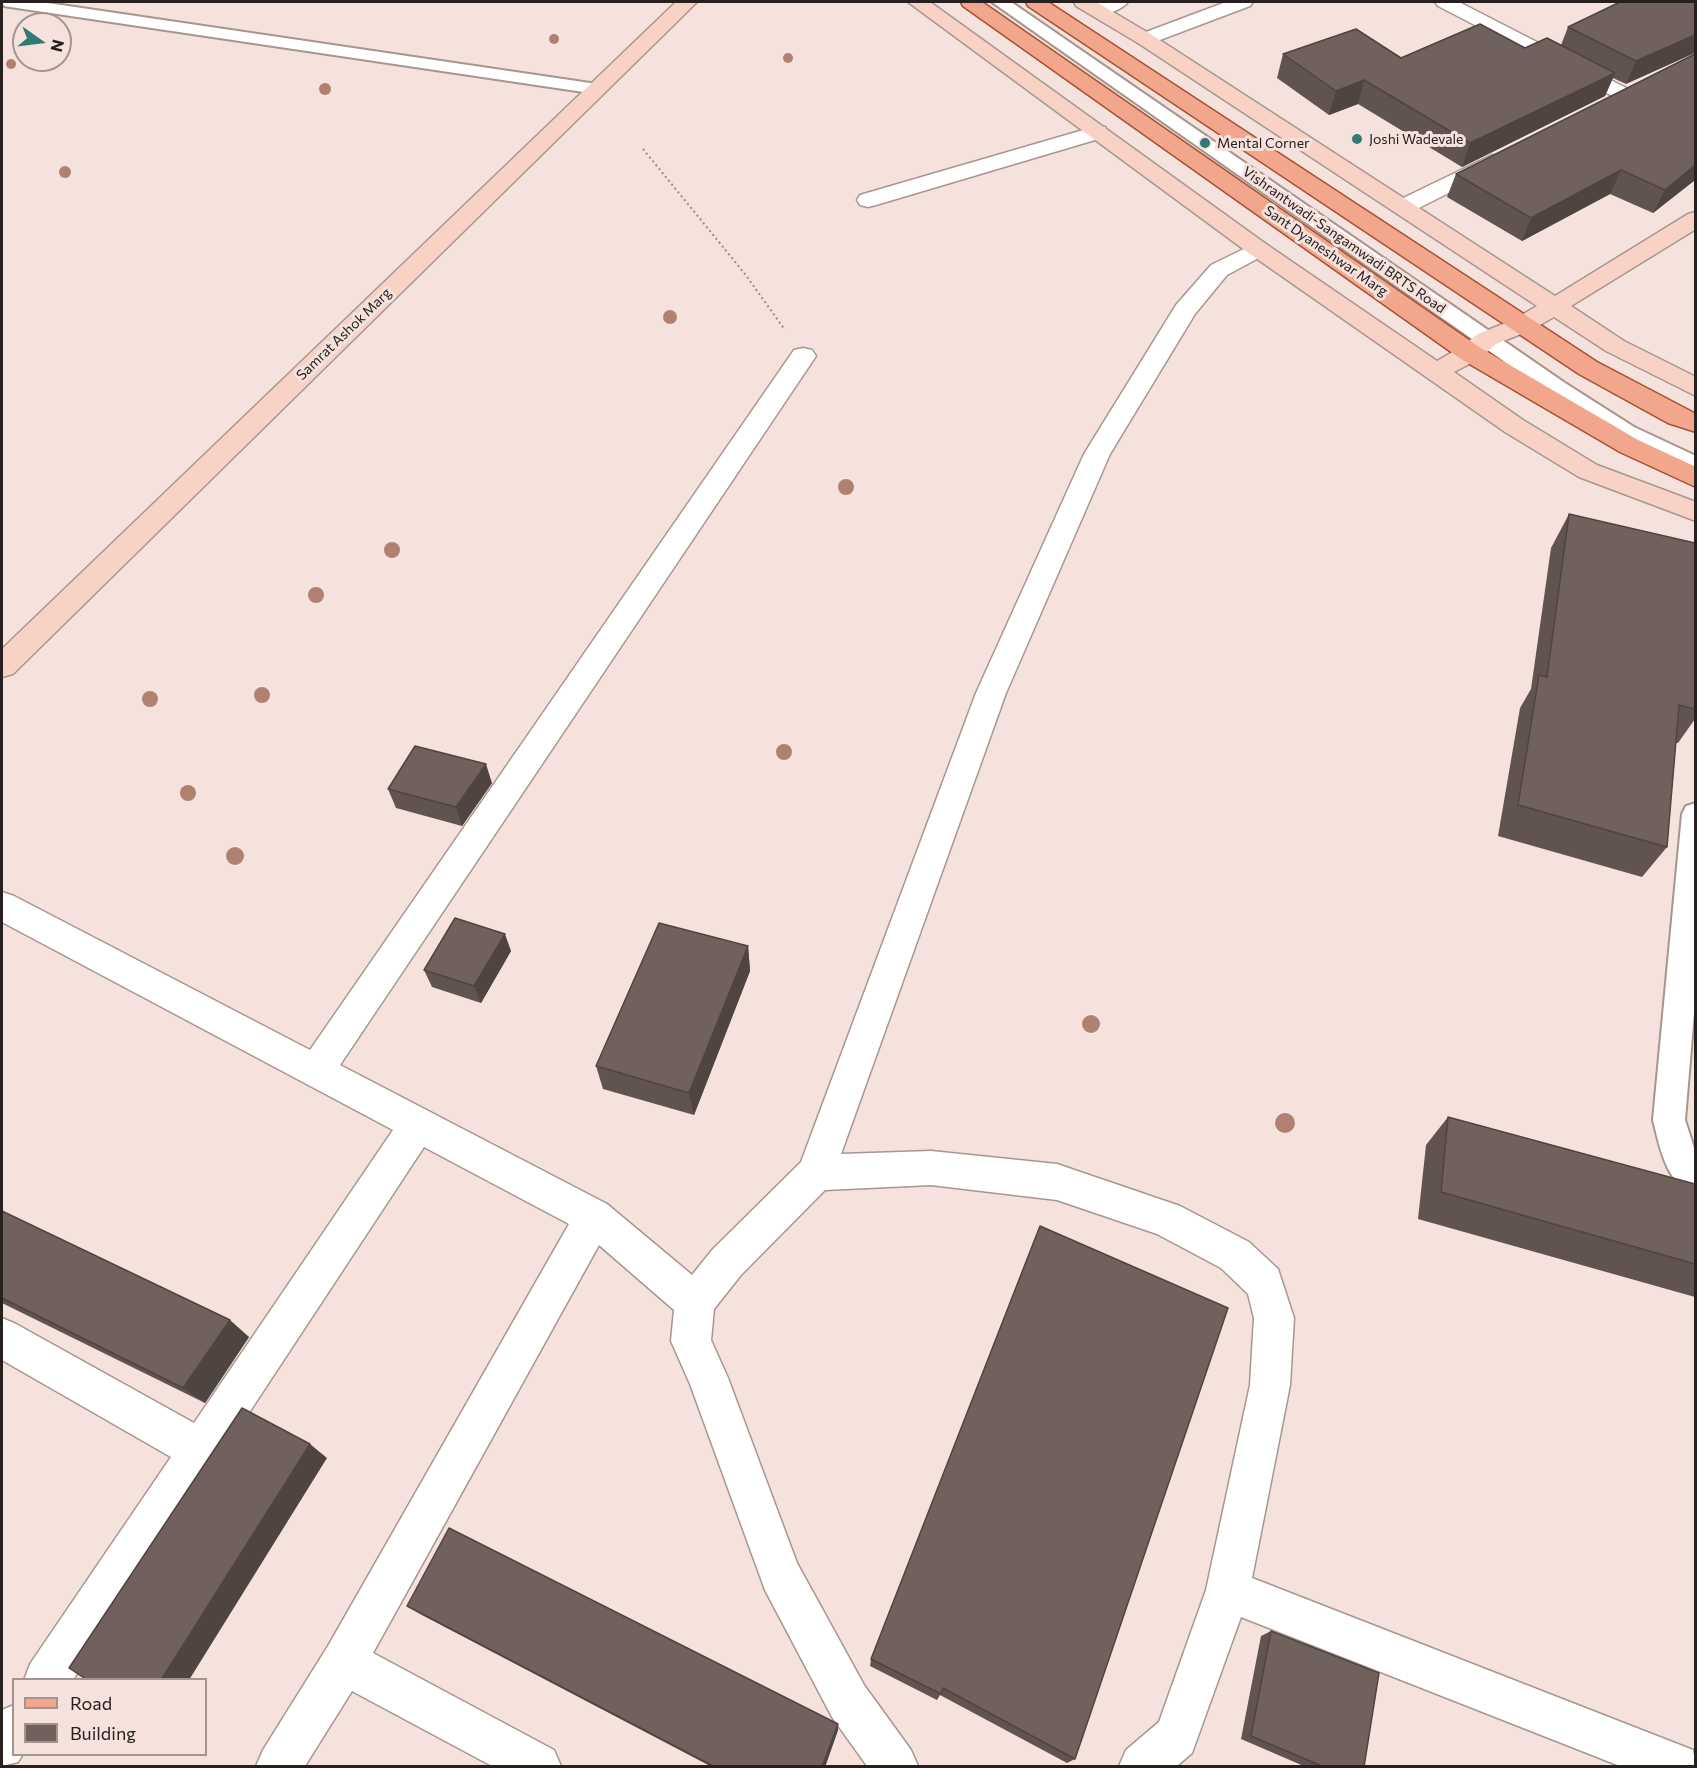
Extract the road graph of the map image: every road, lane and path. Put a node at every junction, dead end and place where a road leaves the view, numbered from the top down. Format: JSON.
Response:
{"nodes":[{"id":1,"x":10,"y":2,"type":"edge"},
{"id":2,"x":687,"y":2,"type":"edge"},
{"id":3,"x":918,"y":2,"type":"edge"},
{"id":4,"x":970,"y":2,"type":"edge"},
{"id":5,"x":1000,"y":2,"type":"edge"},
{"id":6,"x":1035,"y":2,"type":"edge"},
{"id":7,"x":1243,"y":2,"type":"edge"},
{"id":8,"x":1445,"y":2,"type":"edge"},
{"id":9,"x":1099,"y":4,"type":"edge"},
{"id":10,"x":1145,"y":39,"type":"junction"},
{"id":11,"x":1646,"y":85,"type":"edge"},
{"id":12,"x":597,"y":89,"type":"junction"},
{"id":13,"x":1626,"y":94,"type":"junction"},
{"id":14,"x":1604,"y":105,"type":"edge"},
{"id":15,"x":1097,"y":132,"type":"junction"},
{"id":16,"x":643,"y":149,"type":"dead end"},
{"id":17,"x":1509,"y":153,"type":"edge"},
{"id":18,"x":868,"y":200,"type":"dead end"},
{"id":19,"x":1403,"y":207,"type":"junction"},
{"id":20,"x":1695,"y":219,"type":"edge"},
{"id":21,"x":1258,"y":249,"type":"junction"},
{"id":22,"x":1553,"y":308,"type":"junction"},
{"id":23,"x":1522,"y":325,"type":"junction"},
{"id":24,"x":1478,"y":346,"type":"junction"},
{"id":25,"x":803,"y":356,"type":"joint"},
{"id":26,"x":1436,"y":371,"type":"junction"},
{"id":27,"x":1695,"y":387,"type":"edge"},
{"id":28,"x":1695,"y":424,"type":"edge"},
{"id":29,"x":1695,"y":466,"type":"edge"},
{"id":30,"x":1695,"y":478,"type":"edge"},
{"id":31,"x":1695,"y":512,"type":"edge"},
{"id":32,"x":2,"y":666,"type":"edge"},
{"id":33,"x":1695,"y":814,"type":"edge"},
{"id":34,"x":2,"y":906,"type":"edge"},
{"id":35,"x":316,"y":1071,"type":"junction"},
{"id":36,"x":418,"y":1124,"type":"junction"},
{"id":37,"x":816,"y":1173,"type":"junction"},
{"id":38,"x":1695,"y":1180,"type":"edge"},
{"id":39,"x":594,"y":1217,"type":"junction"},
{"id":40,"x":695,"y":1302,"type":"junction"},
{"id":41,"x":2,"y":1338,"type":"edge"},
{"id":42,"x":200,"y":1450,"type":"junction"},
{"id":43,"x":1228,"y":1590,"type":"junction"},
{"id":44,"x":344,"y":1662,"type":"junction"},
{"id":45,"x":47,"y":1678,"type":"edge"},
{"id":46,"x":12,"y":1731,"type":"edge"},
{"id":47,"x":2,"y":1746,"type":"edge"},
{"id":48,"x":1177,"y":1752,"type":"edge"},
{"id":49,"x":279,"y":1767,"type":"edge"},
{"id":50,"x":538,"y":1767,"type":"edge"},
{"id":51,"x":895,"y":1767,"type":"edge"},
{"id":52,"x":1142,"y":1767,"type":"edge"},
{"id":53,"x":1677,"y":1767,"type":"edge"}],
"edges":[{"from":1,"to":12,"type":"lane"},
{"from":2,"to":12,"type":"street","name":"Samrat Ashok Marg"},
{"from":3,"to":15,"type":"street"},
{"from":4,"to":24,"type":"main road","name":"Sant Dyaneshwar Marg"},
{"from":5,"to":24,"type":"lane","name":"Vishrantwadi-Sangamwadi BRTS Road"},
{"from":6,"to":23,"type":"main road"},
{"from":7,"to":10,"type":"street"},
{"from":8,"to":13,"type":"street"},
{"from":9,"to":10,"type":"street"},
{"from":10,"to":19,"type":"street"},
{"from":11,"to":13,"type":"street"},
{"from":12,"to":32,"type":"street","name":"Samrat Ashok Marg"},
{"from":13,"to":14,"type":"street"},
{"from":15,"to":18,"type":"street"},
{"from":15,"to":21,"type":"street"},
{"from":16,"to":25,"type":"path"},
{"from":17,"to":19,"type":"street"},
{"from":19,"to":22,"type":"street"},
{"from":20,"to":22,"type":"street"},
{"from":21,"to":26,"type":"street"},
{"from":21,"to":37,"type":"street"},
{"from":22,"to":23,"type":"street"},
{"from":22,"to":27,"type":"street"},
{"from":23,"to":24,"type":"street"},
{"from":23,"to":28,"type":"main road"},
{"from":24,"to":26,"type":"street"},
{"from":24,"to":29,"type":"lane","name":"Vishrantwadi-Sangamwadi BRTS Road"},
{"from":24,"to":30,"type":"main road","name":"Sant Dyaneshwar Marg"},
{"from":25,"to":35,"type":"street"},
{"from":26,"to":31,"type":"street"},
{"from":33,"to":38,"type":"lane"},
{"from":34,"to":35,"type":"street"},
{"from":35,"to":36,"type":"street"},
{"from":36,"to":39,"type":"street"},
{"from":36,"to":42,"type":"street"},
{"from":37,"to":40,"type":"street"},
{"from":37,"to":43,"type":"street"},
{"from":39,"to":40,"type":"street"},
{"from":39,"to":44,"type":"street"},
{"from":40,"to":51,"type":"street"},
{"from":41,"to":42,"type":"street"},
{"from":42,"to":45,"type":"street"},
{"from":43,"to":48,"type":"street"},
{"from":43,"to":53,"type":"street"},
{"from":44,"to":49,"type":"street"},
{"from":44,"to":50,"type":"street"},
{"from":46,"to":47,"type":"street"},
{"from":48,"to":52,"type":"street"}]}
